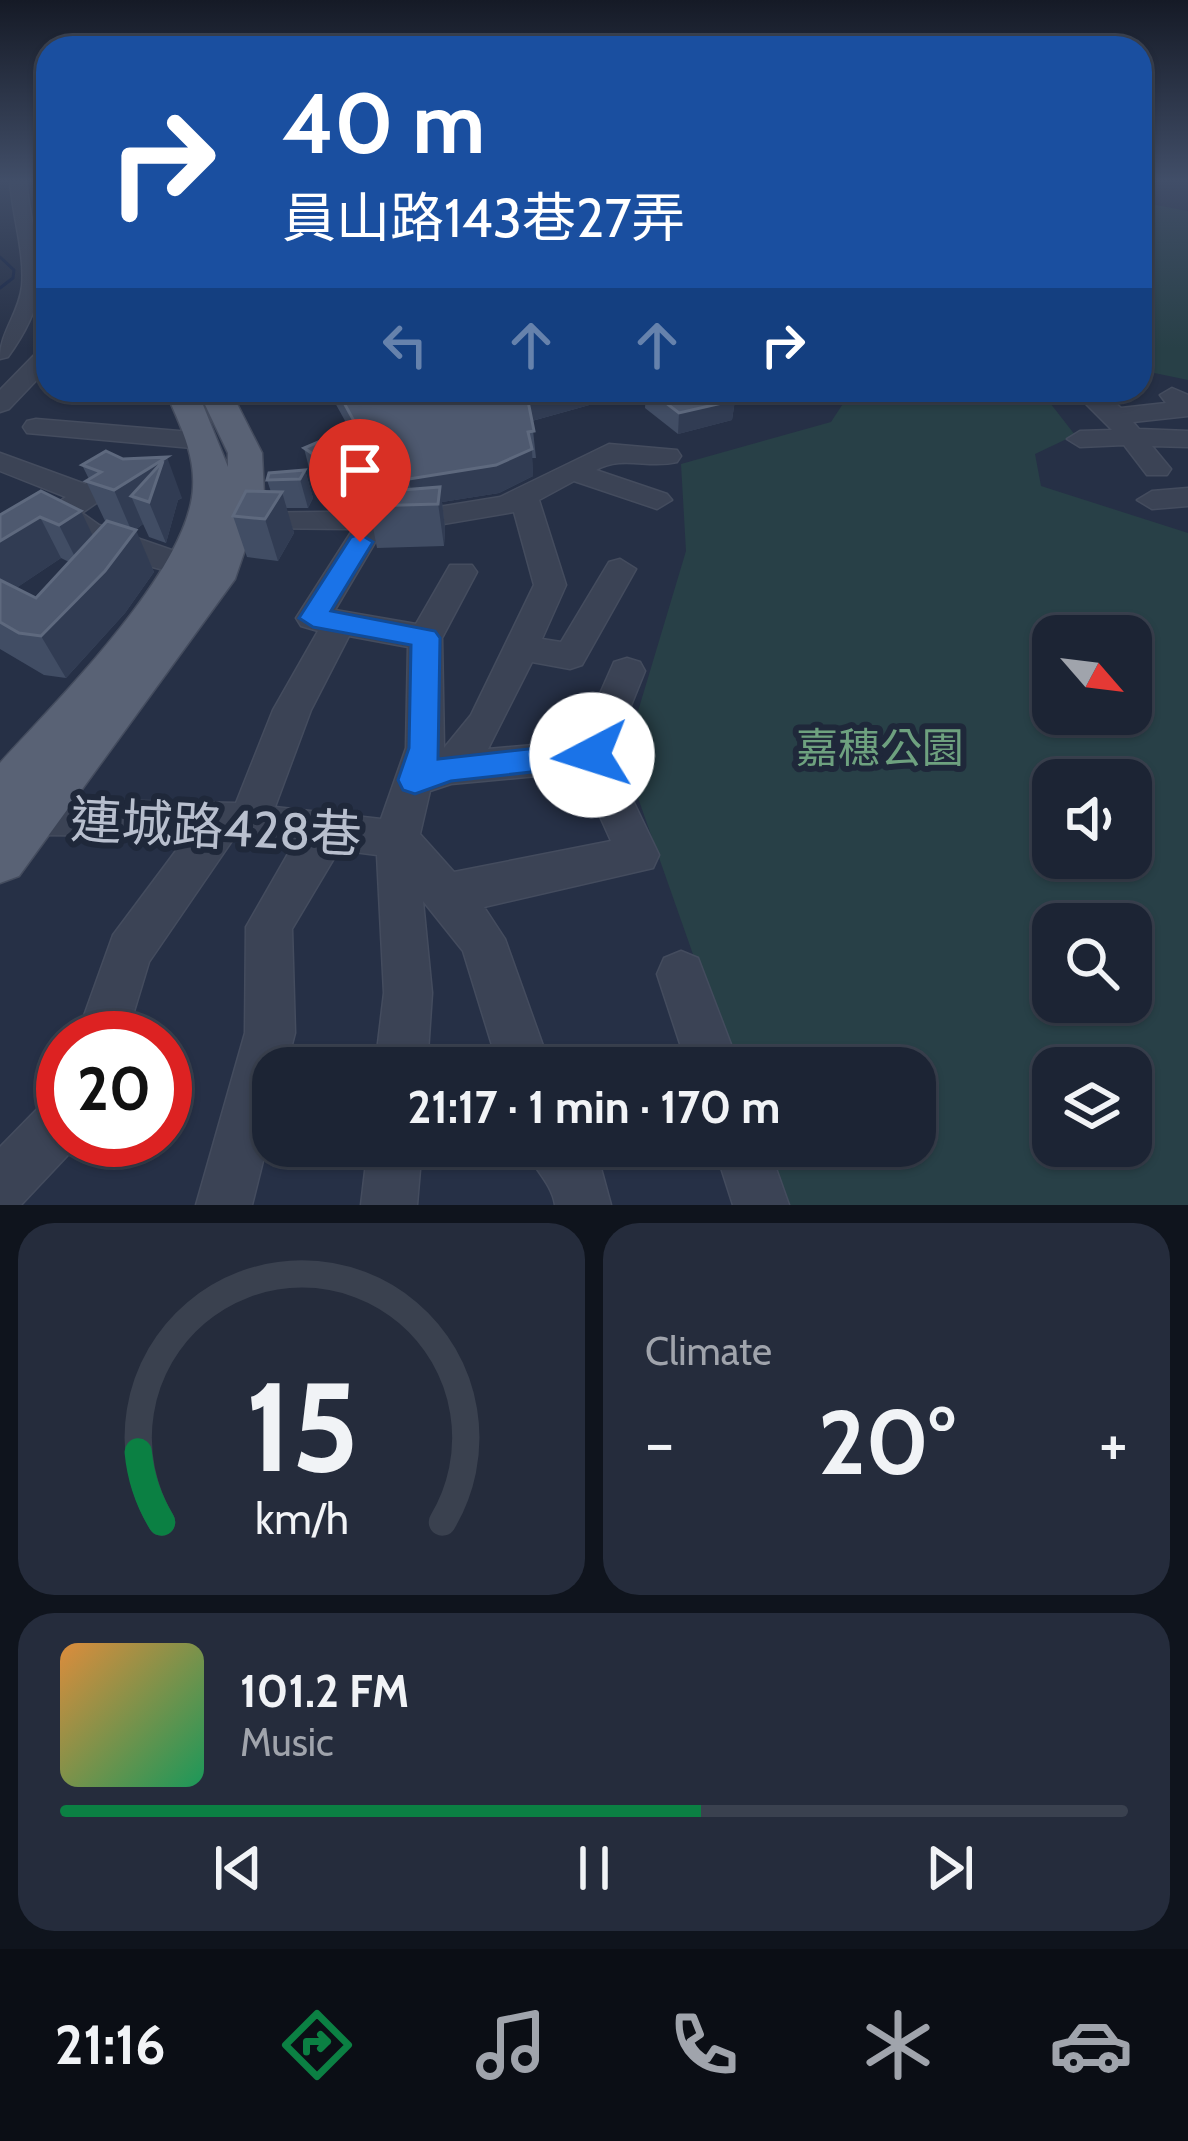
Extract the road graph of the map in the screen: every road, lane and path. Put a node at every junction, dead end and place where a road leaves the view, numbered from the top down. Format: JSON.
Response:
{"nodes":[{"id":1,"x":29,"y":236,"type":"edge"},
{"id":2,"x":36,"y":323,"type":"edge"},
{"id":3,"x":19,"y":325,"type":"junction"},
{"id":4,"x":0,"y":352,"type":"edge"},
{"id":5,"x":36,"y":366,"type":"edge"},
{"id":6,"x":1172,"y":395,"type":"dead end"},
{"id":7,"x":186,"y":402,"type":"edge"},
{"id":8,"x":220,"y":402,"type":"edge"},
{"id":9,"x":1097,"y":402,"type":"edge"},
{"id":10,"x":0,"y":404,"type":"edge"},
{"id":11,"x":1123,"y":426,"type":"junction"},
{"id":12,"x":36,"y":427,"type":"dead end"},
{"id":13,"x":1080,"y":439,"type":"dead end"},
{"id":14,"x":1188,"y":439,"type":"edge"},
{"id":15,"x":203,"y":441,"type":"junction"},
{"id":16,"x":667,"y":456,"type":"dead end"},
{"id":17,"x":140,"y":460,"type":"edge"},
{"id":18,"x":1157,"y":469,"type":"dead end"},
{"id":19,"x":6,"y":471,"type":"edge"},
{"id":20,"x":571,"y":471,"type":"junction"},
{"id":21,"x":1188,"y":496,"type":"edge"},
{"id":22,"x":524,"y":498,"type":"junction"},
{"id":23,"x":657,"y":500,"type":"dead end"},
{"id":24,"x":1153,"y":500,"type":"dead end"},
{"id":25,"x":76,"y":504,"type":"junction"},
{"id":26,"x":240,"y":519,"type":"junction"},
{"id":27,"x":374,"y":520,"type":"junction"},
{"id":28,"x":0,"y":555,"type":"edge"},
{"id":29,"x":184,"y":566,"type":"junction"},
{"id":30,"x":620,"y":569,"type":"dead end"},
{"id":31,"x":460,"y":572,"type":"dead end"},
{"id":32,"x":326,"y":620,"type":"junction"},
{"id":33,"x":425,"y":638,"type":"junction"},
{"id":34,"x":523,"y":647,"type":"junction"},
{"id":35,"x":627,"y":671,"type":"dead end"},
{"id":36,"x":592,"y":755,"type":"junction"},
{"id":37,"x":433,"y":774,"type":"junction"},
{"id":38,"x":17,"y":808,"type":"edge"},
{"id":39,"x":236,"y":820,"type":"junction"},
{"id":40,"x":330,"y":829,"type":"junction"},
{"id":41,"x":399,"y":839,"type":"junction"},
{"id":42,"x":0,"y":859,"type":"edge"},
{"id":43,"x":443,"y":895,"type":"junction"},
{"id":44,"x":681,"y":974,"type":"dead end"},
{"id":45,"x":110,"y":1011,"type":"edge"},
{"id":46,"x":403,"y":1047,"type":"edge"},
{"id":47,"x":518,"y":1047,"type":"edge"},
{"id":48,"x":707,"y":1047,"type":"edge"},
{"id":49,"x":36,"y":1149,"type":"edge"},
{"id":50,"x":392,"y":1167,"type":"edge"},
{"id":51,"x":568,"y":1167,"type":"edge"},
{"id":52,"x":748,"y":1167,"type":"edge"},
{"id":53,"x":0,"y":1186,"type":"edge"},
{"id":54,"x":224,"y":1205,"type":"edge"},
{"id":55,"x":389,"y":1205,"type":"edge"},
{"id":56,"x":583,"y":1205,"type":"edge"},
{"id":57,"x":761,"y":1205,"type":"edge"}],
"edges":[{"from":1,"to":3,"type":"street"},
{"from":2,"to":3,"type":"street"},
{"from":3,"to":4,"type":"street"},
{"from":5,"to":10,"type":"street"},
{"from":6,"to":11,"type":"street"},
{"from":7,"to":15,"type":"main road"},
{"from":8,"to":26,"type":"main road"},
{"from":9,"to":11,"type":"street"},
{"from":11,"to":13,"type":"street"},
{"from":11,"to":14,"type":"street"},
{"from":11,"to":18,"type":"street"},
{"from":12,"to":15,"type":"street"},
{"from":15,"to":29,"type":"main road"},
{"from":16,"to":20,"type":"street"},
{"from":17,"to":25,"type":"street"},
{"from":19,"to":25,"type":"street"},
{"from":20,"to":22,"type":"street"},
{"from":20,"to":23,"type":"street"},
{"from":21,"to":24,"type":"street"},
{"from":22,"to":27,"type":"street"},
{"from":22,"to":34,"type":"street"},
{"from":25,"to":28,"type":"street"},
{"from":25,"to":29,"type":"street"},
{"from":26,"to":27,"type":"street"},
{"from":26,"to":38,"type":"main road"},
{"from":27,"to":32,"type":"street"},
{"from":29,"to":38,"type":"main road"},
{"from":30,"to":34,"type":"street"},
{"from":31,"to":33,"type":"street"},
{"from":32,"to":33,"type":"street"},
{"from":32,"to":39,"type":"street"},
{"from":33,"to":37,"type":"street"},
{"from":34,"to":37,"type":"street"},
{"from":35,"to":36,"type":"street"},
{"from":36,"to":37,"type":"street"},
{"from":36,"to":43,"type":"street"},
{"from":37,"to":41,"type":"street"},
{"from":38,"to":39,"type":"street","name":"連城路428巷"},
{"from":38,"to":42,"type":"main road"},
{"from":39,"to":40,"type":"street","name":"連城路428巷"},
{"from":39,"to":45,"type":"street"},
{"from":40,"to":41,"type":"street","name":"連城路428巷"},
{"from":40,"to":54,"type":"street"},
{"from":41,"to":43,"type":"street"},
{"from":41,"to":46,"type":"street"},
{"from":43,"to":47,"type":"street"},
{"from":44,"to":48,"type":"street"},
{"from":49,"to":53,"type":"street"},
{"from":50,"to":55,"type":"street"},
{"from":51,"to":56,"type":"street"},
{"from":52,"to":57,"type":"street"}]}
